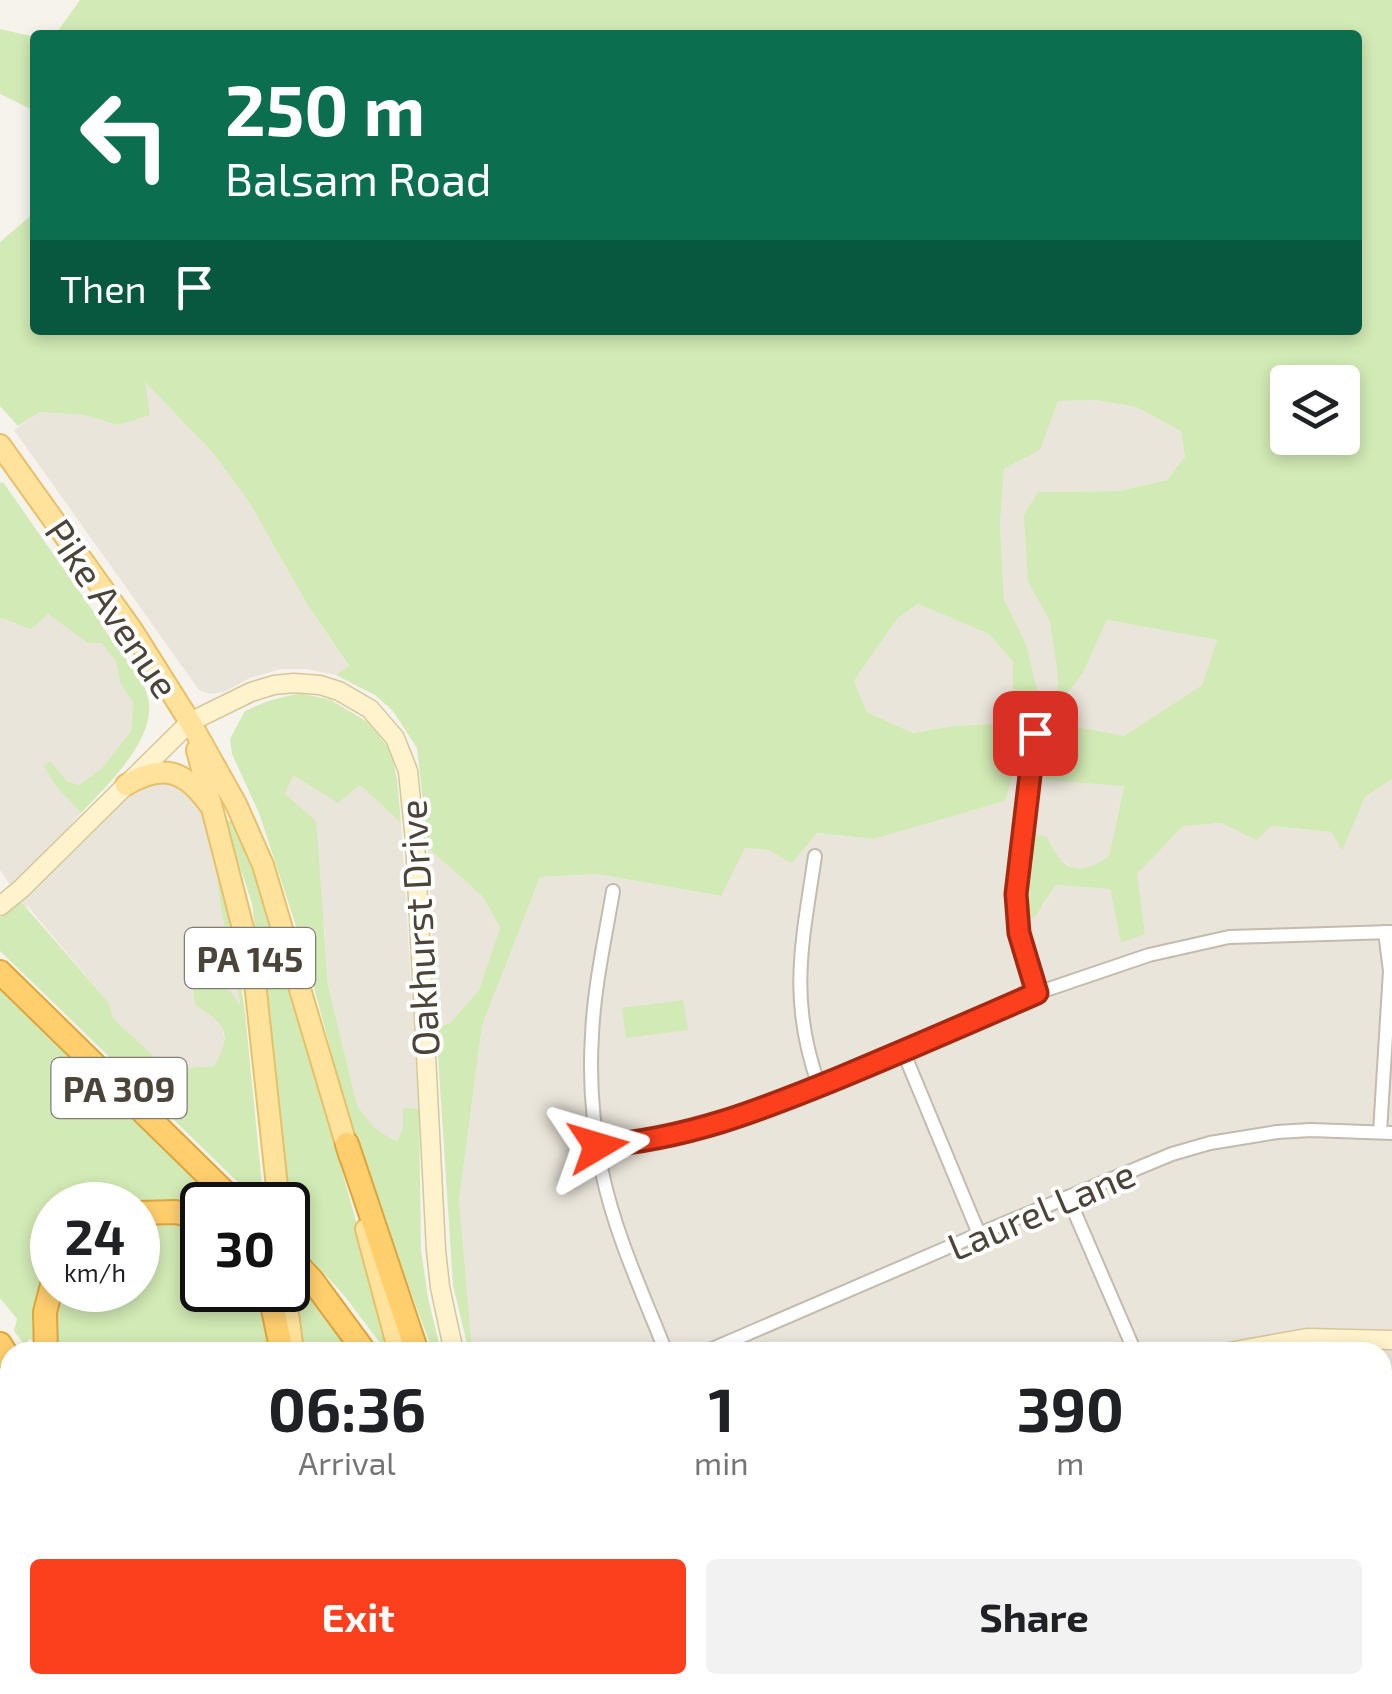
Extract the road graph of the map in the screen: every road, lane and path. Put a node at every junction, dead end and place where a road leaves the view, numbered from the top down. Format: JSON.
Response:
{"nodes":[{"id":1,"x":0,"y":446,"type":"edge"},
{"id":2,"x":190,"y":722,"type":"junction"},
{"id":3,"x":1035,"y":733,"type":"dead end"},
{"id":4,"x":126,"y":785,"type":"junction"},
{"id":5,"x":214,"y":810,"type":"junction"},
{"id":6,"x":815,"y":856,"type":"dead end"},
{"id":7,"x":613,"y":891,"type":"dead end"},
{"id":8,"x":0,"y":906,"type":"edge"},
{"id":9,"x":1389,"y":932,"type":"edge"},
{"id":10,"x":0,"y":972,"type":"edge"},
{"id":11,"x":1037,"y":993,"type":"junction"},
{"id":12,"x":903,"y":1052,"type":"junction"},
{"id":13,"x":819,"y":1086,"type":"junction"},
{"id":14,"x":1386,"y":1132,"type":"edge"},
{"id":15,"x":347,"y":1144,"type":"junction"},
{"id":16,"x":598,"y":1146,"type":"junction"},
{"id":17,"x":215,"y":1182,"type":"edge"},
{"id":18,"x":276,"y":1182,"type":"edge"},
{"id":19,"x":1068,"y":1197,"type":"junction"},
{"id":20,"x":979,"y":1234,"type":"junction"},
{"id":21,"x":310,"y":1278,"type":"edge"},
{"id":22,"x":45,"y":1312,"type":"edge"},
{"id":23,"x":281,"y":1312,"type":"edge"},
{"id":24,"x":284,"y":1312,"type":"edge"},
{"id":25,"x":1392,"y":1340,"type":"edge"},
{"id":26,"x":46,"y":1342,"type":"edge"},
{"id":27,"x":282,"y":1342,"type":"edge"},
{"id":28,"x":291,"y":1342,"type":"edge"},
{"id":29,"x":358,"y":1342,"type":"edge"},
{"id":30,"x":396,"y":1342,"type":"edge"},
{"id":31,"x":414,"y":1342,"type":"edge"},
{"id":32,"x":452,"y":1342,"type":"edge"},
{"id":33,"x":662,"y":1342,"type":"edge"},
{"id":34,"x":728,"y":1342,"type":"edge"},
{"id":35,"x":1131,"y":1342,"type":"edge"},
{"id":36,"x":1285,"y":1342,"type":"edge"}],
"edges":[{"from":1,"to":2,"type":"main road","name":"Pike Avenue","number":"PA 145"},
{"from":2,"to":4,"type":"street","name":"Oakhurst Drive"},
{"from":2,"to":5,"type":"main road","name":"Pike Avenue","number":"PA 145"},
{"from":2,"to":15,"type":"main road","name":"Pike Avenue","number":"PA 145"},
{"from":2,"to":32,"type":"street","name":"Oakhurst Drive"},
{"from":3,"to":11,"type":"street"},
{"from":4,"to":5,"type":"main road"},
{"from":4,"to":8,"type":"street","name":"Oakhurst Drive"},
{"from":5,"to":18,"type":"main road","name":"Pike Avenue","number":"PA 145"},
{"from":6,"to":13,"type":"street"},
{"from":7,"to":16,"type":"street"},
{"from":9,"to":11,"type":"street"},
{"from":9,"to":14,"type":"street"},
{"from":10,"to":17,"type":"highway","number":"PA 309"},
{"from":11,"to":12,"type":"street"},
{"from":12,"to":13,"type":"street"},
{"from":12,"to":20,"type":"street"},
{"from":13,"to":16,"type":"street"},
{"from":14,"to":19,"type":"street","name":"Laurel Lane"},
{"from":15,"to":30,"type":"main road","number":"PA 145"},
{"from":15,"to":31,"type":"highway"},
{"from":16,"to":33,"type":"street"},
{"from":19,"to":20,"type":"street","name":"Laurel Lane"},
{"from":19,"to":35,"type":"street"},
{"from":20,"to":34,"type":"street","name":"Laurel Lane"},
{"from":21,"to":29,"type":"highway"},
{"from":22,"to":26,"type":"highway"},
{"from":23,"to":27,"type":"highway"},
{"from":24,"to":28,"type":"main road"},
{"from":25,"to":36,"type":"street"}]}
